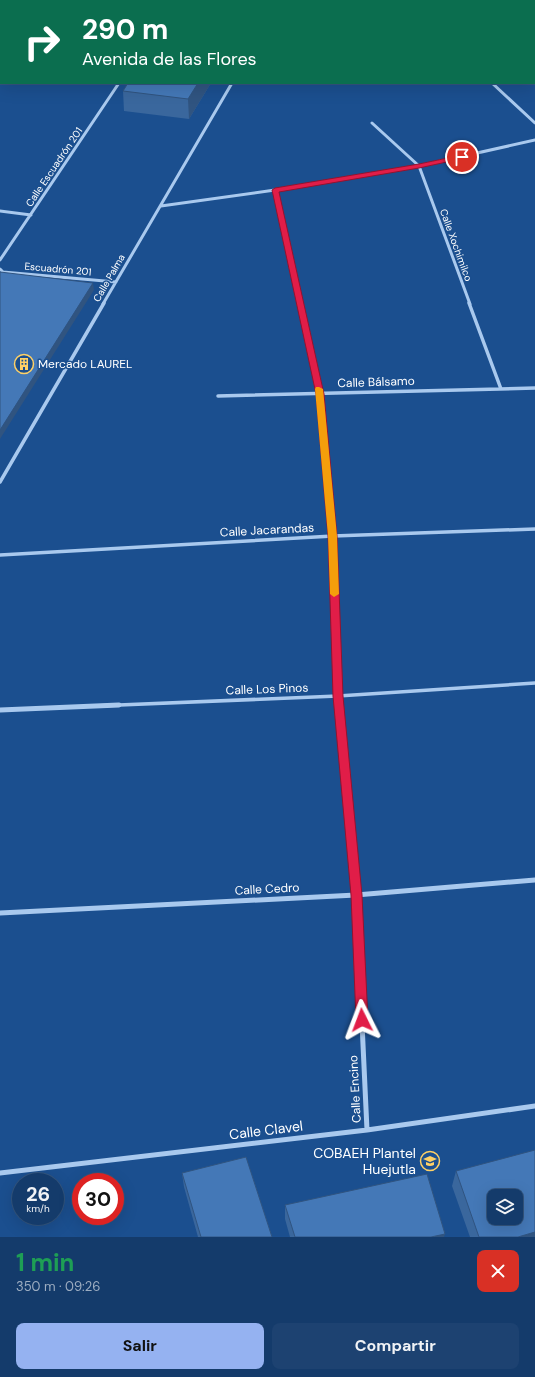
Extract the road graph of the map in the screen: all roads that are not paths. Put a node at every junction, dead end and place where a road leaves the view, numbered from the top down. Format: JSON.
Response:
{"nodes":[{"id":1,"x":118,"y":84,"type":"edge"},
{"id":2,"x":231,"y":84,"type":"edge"},
{"id":3,"x":493,"y":84,"type":"edge"},
{"id":4,"x":372,"y":123,"type":"dead end"},
{"id":5,"x":535,"y":123,"type":"edge"},
{"id":6,"x":535,"y":140,"type":"edge"},
{"id":7,"x":419,"y":166,"type":"junction"},
{"id":8,"x":275,"y":190,"type":"junction"},
{"id":9,"x":161,"y":206,"type":"junction"},
{"id":10,"x":0,"y":211,"type":"edge"},
{"id":11,"x":31,"y":215,"type":"junction"},
{"id":12,"x":0,"y":260,"type":"edge"},
{"id":13,"x":0,"y":269,"type":"edge"},
{"id":14,"x":116,"y":282,"type":"junction"},
{"id":15,"x":535,"y":388,"type":"edge"},
{"id":16,"x":501,"y":389,"type":"junction"},
{"id":17,"x":320,"y":394,"type":"junction"},
{"id":18,"x":218,"y":396,"type":"dead end"},
{"id":19,"x":0,"y":482,"type":"edge"},
{"id":20,"x":535,"y":529,"type":"edge"},
{"id":21,"x":332,"y":536,"type":"junction"},
{"id":22,"x":0,"y":554,"type":"edge"},
{"id":23,"x":535,"y":683,"type":"edge"},
{"id":24,"x":338,"y":696,"type":"junction"},
{"id":25,"x":0,"y":710,"type":"edge"},
{"id":26,"x":535,"y":880,"type":"edge"},
{"id":27,"x":356,"y":895,"type":"junction"},
{"id":28,"x":0,"y":913,"type":"edge"},
{"id":29,"x":535,"y":1106,"type":"edge"},
{"id":30,"x":367,"y":1130,"type":"junction"},
{"id":31,"x":0,"y":1173,"type":"edge"}],
"edges":[{"from":1,"to":11,"type":"street","name":"Calle Escuadrón 201"},
{"from":2,"to":9,"type":"street","name":"Calle Palma"},
{"from":3,"to":5,"type":"street"},
{"from":4,"to":7,"type":"street","name":"Calle Xochimilco"},
{"from":6,"to":7,"type":"street"},
{"from":7,"to":8,"type":"street"},
{"from":7,"to":16,"type":"street","name":"Calle Xochimilco"},
{"from":8,"to":9,"type":"street"},
{"from":8,"to":17,"type":"street","name":"Calle Encino"},
{"from":9,"to":14,"type":"street","name":"Calle Palma"},
{"from":10,"to":11,"type":"street"},
{"from":11,"to":12,"type":"street","name":"Calle Escuadrón 201"},
{"from":13,"to":14,"type":"street","name":"Escuadrón 201"},
{"from":14,"to":19,"type":"street","name":"Calle Palma"},
{"from":15,"to":16,"type":"street","name":"Calle Bálsamo"},
{"from":16,"to":17,"type":"street","name":"Calle Bálsamo"},
{"from":17,"to":18,"type":"street","name":"Calle Bálsamo"},
{"from":17,"to":21,"type":"street","name":"Calle Encino"},
{"from":20,"to":21,"type":"street","name":"Calle Jacarandas"},
{"from":21,"to":22,"type":"street","name":"Calle Jacarandas"},
{"from":21,"to":24,"type":"street","name":"Calle Encino"},
{"from":23,"to":24,"type":"street","name":"Calle Los Pinos"},
{"from":24,"to":25,"type":"street","name":"Calle Los Pinos"},
{"from":24,"to":27,"type":"street","name":"Calle Encino"},
{"from":26,"to":27,"type":"street","name":"Calle Cedro"},
{"from":27,"to":28,"type":"street","name":"Calle Cedro"},
{"from":27,"to":30,"type":"street","name":"Calle Encino"},
{"from":29,"to":30,"type":"street","name":"Calle Clavel"},
{"from":30,"to":31,"type":"street","name":"Calle Clavel"}]}
